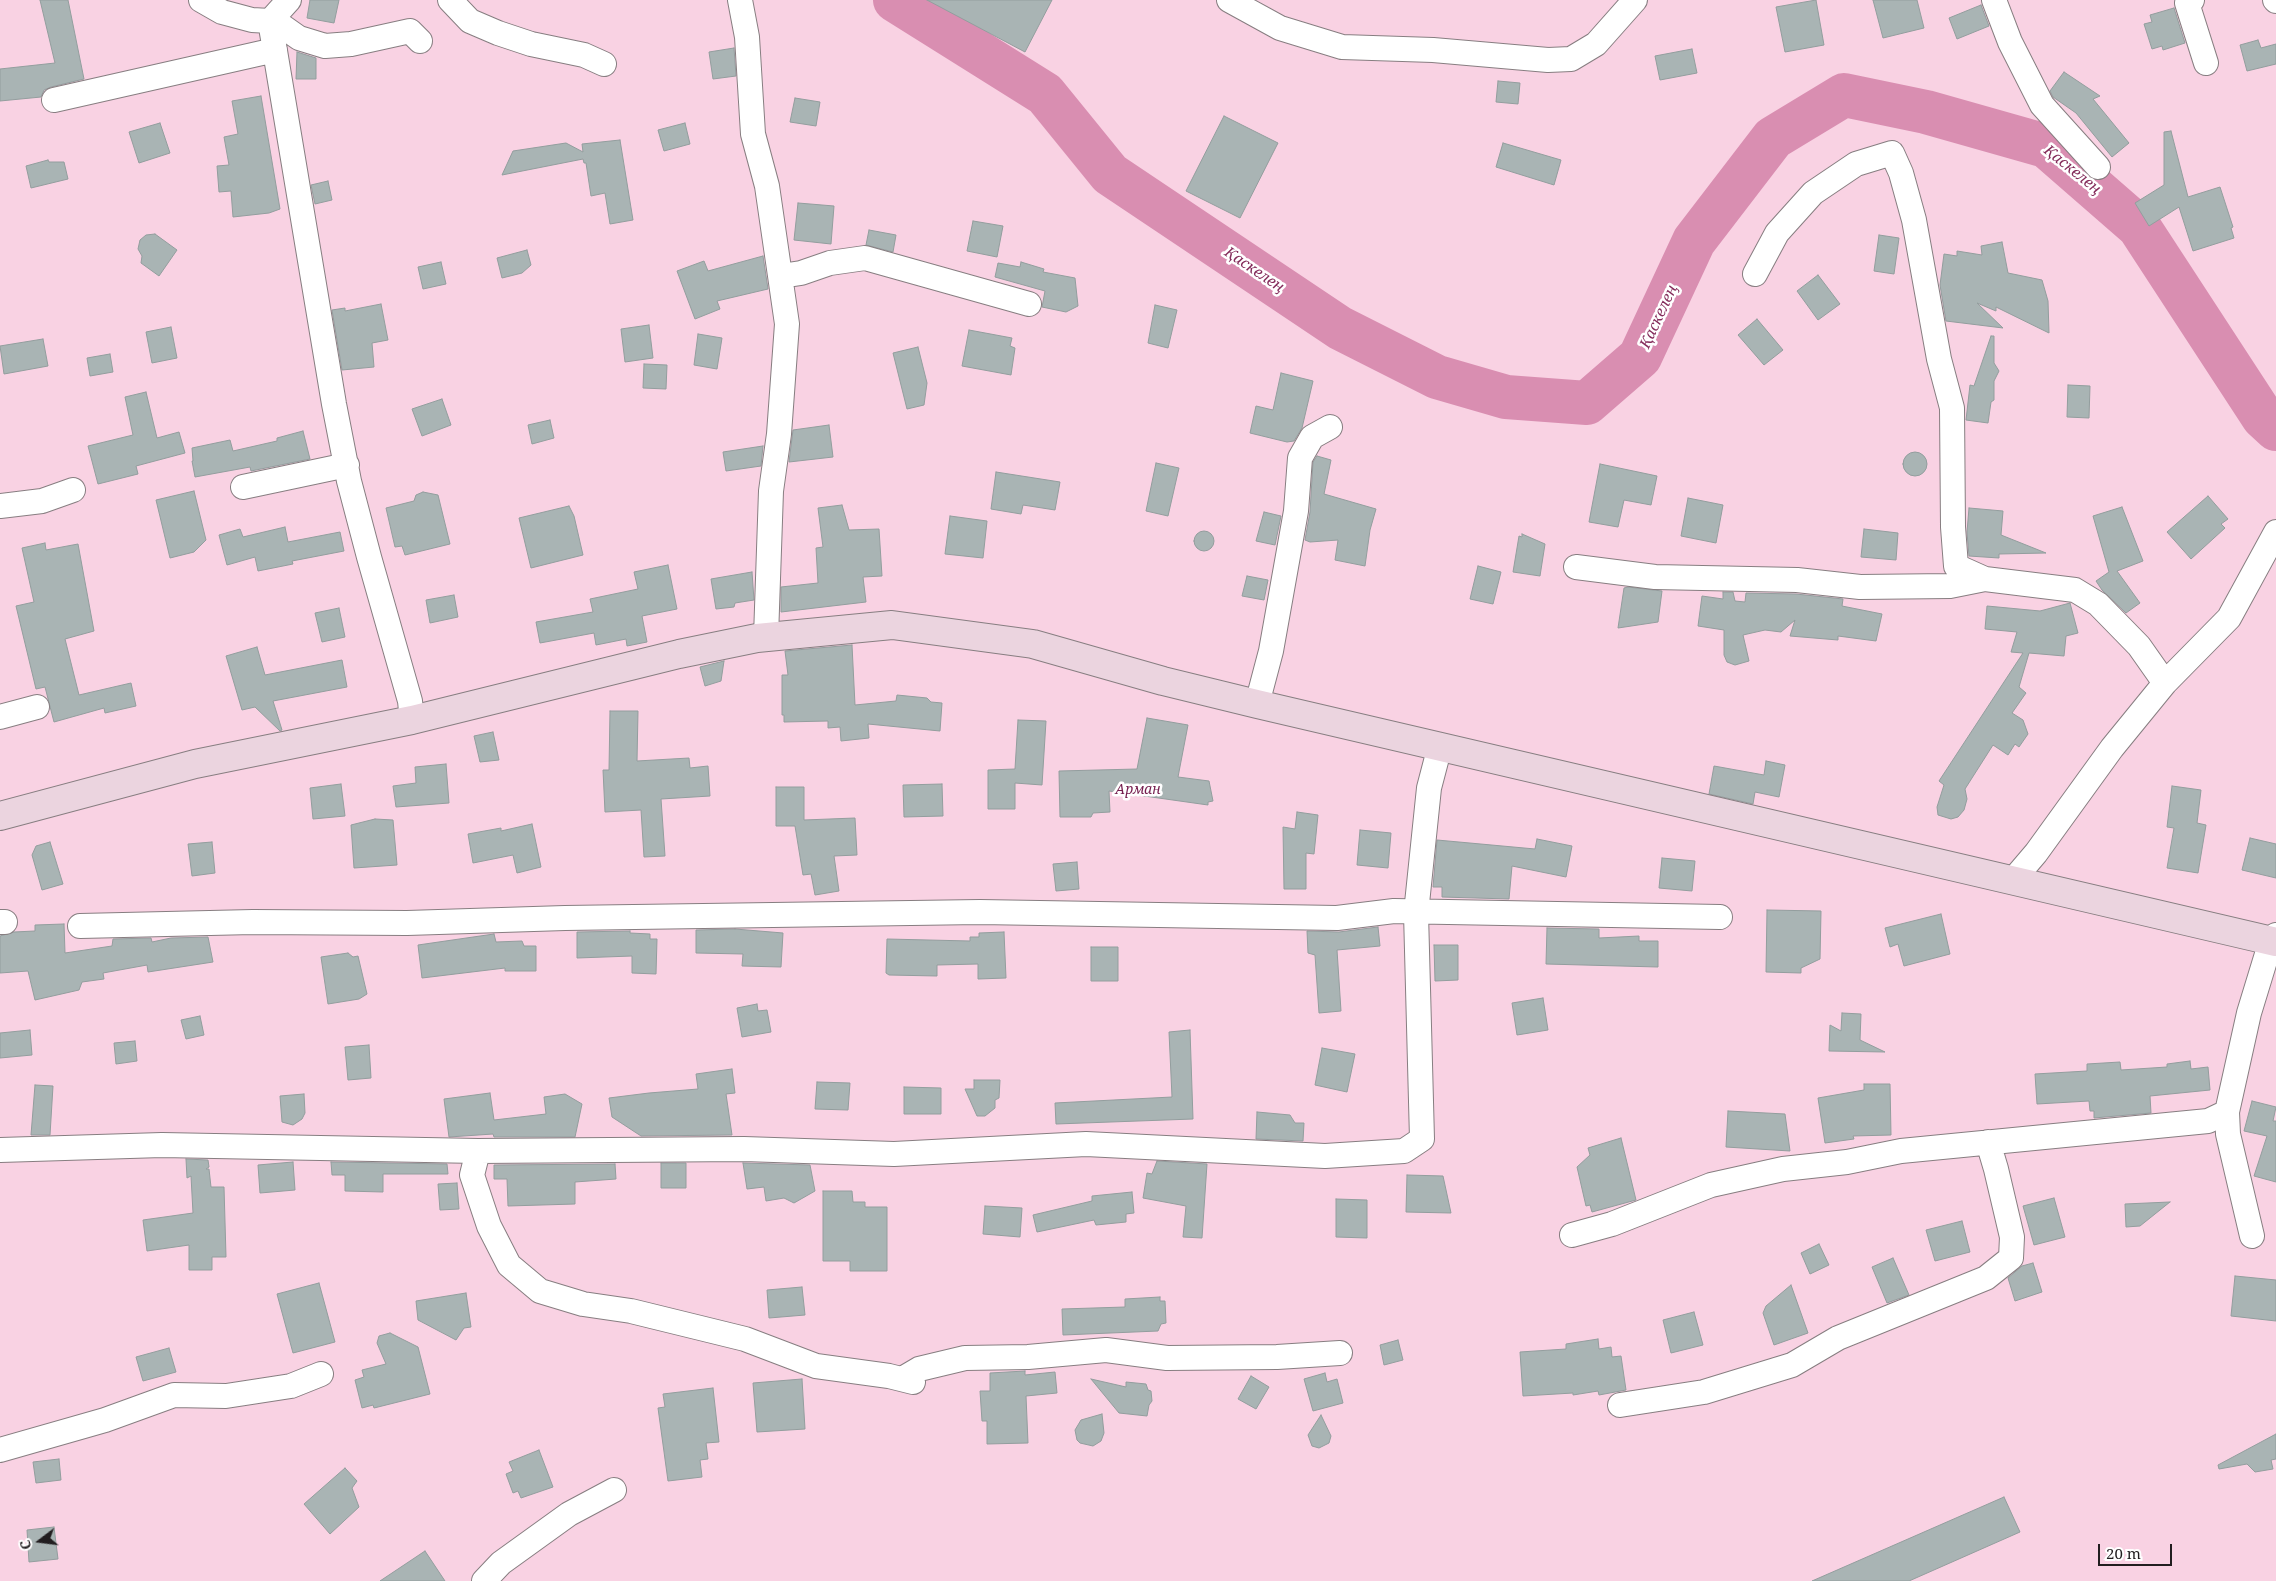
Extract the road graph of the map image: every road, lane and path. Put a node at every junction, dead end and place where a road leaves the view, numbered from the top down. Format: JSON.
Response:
{"nodes":[{"id":1,"x":201,"y":0,"type":"edge"},
{"id":2,"x":289,"y":0,"type":"edge"},
{"id":3,"x":450,"y":0,"type":"edge"},
{"id":4,"x":740,"y":0,"type":"edge"},
{"id":5,"x":1229,"y":0,"type":"edge"},
{"id":6,"x":1635,"y":0,"type":"edge"},
{"id":7,"x":1994,"y":0,"type":"edge"},
{"id":8,"x":2192,"y":0,"type":"edge"},
{"id":9,"x":270,"y":21,"type":"junction"},
{"id":10,"x":420,"y":41,"type":"dead end"},
{"id":11,"x":275,"y":50,"type":"junction"},
{"id":12,"x":2206,"y":63,"type":"dead end"},
{"id":13,"x":604,"y":64,"type":"dead end"},
{"id":14,"x":54,"y":100,"type":"dead end"},
{"id":15,"x":2098,"y":167,"type":"dead end"},
{"id":16,"x":1755,"y":274,"type":"dead end"},
{"id":17,"x":781,"y":276,"type":"junction"},
{"id":18,"x":1029,"y":304,"type":"dead end"},
{"id":19,"x":1330,"y":427,"type":"dead end"},
{"id":20,"x":347,"y":465,"type":"junction"},
{"id":21,"x":243,"y":487,"type":"dead end"},
{"id":22,"x":73,"y":490,"type":"dead end"},
{"id":23,"x":0,"y":506,"type":"edge"},
{"id":24,"x":2276,"y":532,"type":"edge"},
{"id":25,"x":1576,"y":567,"type":"dead end"},
{"id":26,"x":1985,"y":579,"type":"junction"},
{"id":27,"x":766,"y":637,"type":"junction"},
{"id":28,"x":2165,"y":683,"type":"junction"},
{"id":29,"x":1256,"y":704,"type":"junction"},
{"id":30,"x":37,"y":707,"type":"dead end"},
{"id":31,"x":0,"y":717,"type":"edge"},
{"id":32,"x":412,"y":720,"type":"junction"},
{"id":33,"x":1440,"y":746,"type":"junction"},
{"id":34,"x":0,"y":816,"type":"edge"},
{"id":35,"x":2013,"y":880,"type":"junction"},
{"id":36,"x":1416,"y":913,"type":"junction"},
{"id":37,"x":1720,"y":917,"type":"dead end"},
{"id":38,"x":80,"y":926,"type":"dead end"},
{"id":39,"x":2274,"y":939,"type":"edge"},
{"id":40,"x":2227,"y":1112,"type":"junction"},
{"id":41,"x":1988,"y":1142,"type":"junction"},
{"id":42,"x":0,"y":1150,"type":"edge"},
{"id":43,"x":478,"y":1152,"type":"junction"},
{"id":44,"x":1572,"y":1235,"type":"dead end"},
{"id":45,"x":2252,"y":1236,"type":"dead end"},
{"id":46,"x":1340,"y":1353,"type":"dead end"},
{"id":47,"x":321,"y":1374,"type":"dead end"},
{"id":48,"x":1620,"y":1405,"type":"dead end"},
{"id":49,"x":0,"y":1450,"type":"edge"},
{"id":50,"x":614,"y":1490,"type":"dead end"},
{"id":51,"x":484,"y":1581,"type":"edge"}],
"edges":[{"from":1,"to":9,"type":"street"},
{"from":2,"to":9,"type":"street"},
{"from":3,"to":13,"type":"street"},
{"from":4,"to":17,"type":"street"},
{"from":5,"to":6,"type":"street"},
{"from":7,"to":15,"type":"street"},
{"from":8,"to":12,"type":"street"},
{"from":9,"to":10,"type":"street"},
{"from":9,"to":11,"type":"street"},
{"from":11,"to":14,"type":"street"},
{"from":11,"to":20,"type":"street"},
{"from":16,"to":26,"type":"street"},
{"from":17,"to":18,"type":"street"},
{"from":17,"to":27,"type":"street"},
{"from":19,"to":29,"type":"street"},
{"from":20,"to":21,"type":"street"},
{"from":20,"to":32,"type":"street"},
{"from":22,"to":23,"type":"street"},
{"from":24,"to":28,"type":"street"},
{"from":25,"to":26,"type":"street"},
{"from":26,"to":28,"type":"street"},
{"from":27,"to":29,"type":"street"},
{"from":27,"to":32,"type":"street"},
{"from":28,"to":35,"type":"street"},
{"from":29,"to":33,"type":"street"},
{"from":30,"to":31,"type":"street"},
{"from":32,"to":34,"type":"street"},
{"from":33,"to":35,"type":"street"},
{"from":33,"to":36,"type":"street"},
{"from":35,"to":39,"type":"street"},
{"from":36,"to":37,"type":"street"},
{"from":36,"to":38,"type":"street"},
{"from":36,"to":43,"type":"street"},
{"from":39,"to":40,"type":"street"},
{"from":40,"to":41,"type":"street"},
{"from":40,"to":45,"type":"street"},
{"from":41,"to":44,"type":"street"},
{"from":41,"to":48,"type":"street"},
{"from":42,"to":43,"type":"street"},
{"from":43,"to":46,"type":"street"},
{"from":47,"to":49,"type":"street"},
{"from":50,"to":51,"type":"street"}]}
